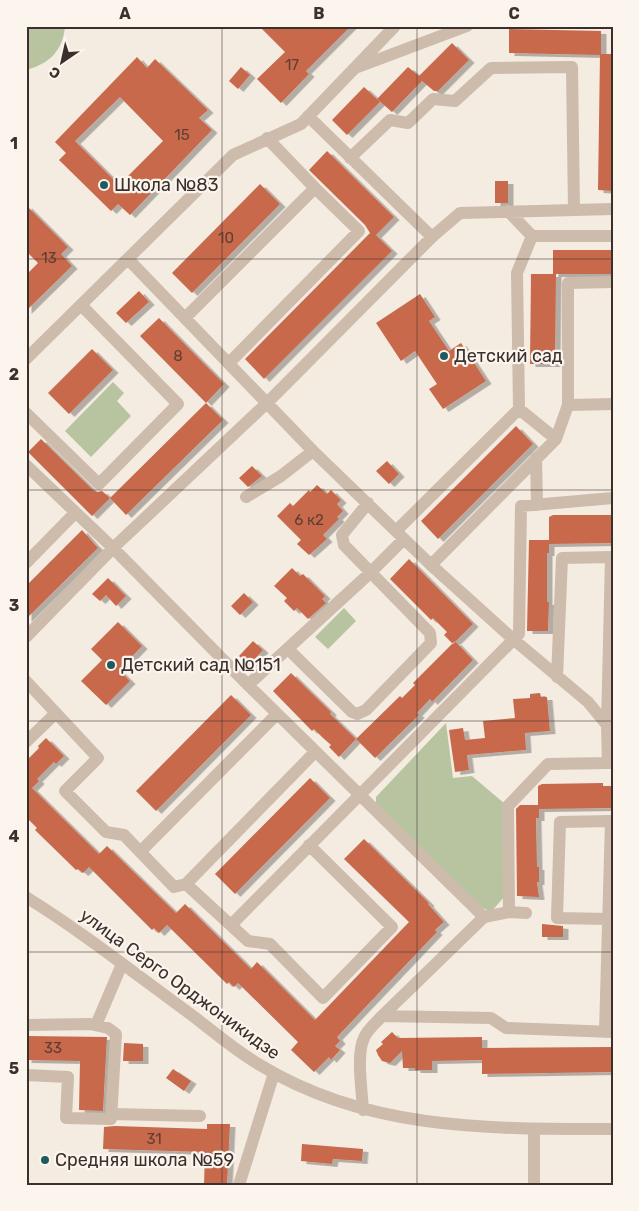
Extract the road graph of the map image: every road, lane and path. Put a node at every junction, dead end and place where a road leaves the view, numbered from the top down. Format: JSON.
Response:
{"nodes":[{"id":1,"x":396,"y":26,"type":"edge"},
{"id":2,"x":467,"y":26,"type":"edge"},
{"id":3,"x":354,"y":69,"type":"junction"},
{"id":4,"x":308,"y":116,"type":"junction"},
{"id":5,"x":267,"y":138,"type":"junction"},
{"id":6,"x":350,"y":158,"type":"junction"},
{"id":7,"x":315,"y":188,"type":"junction"},
{"id":8,"x":613,"y":209,"type":"edge"},
{"id":9,"x":574,"y":210,"type":"junction"},
{"id":10,"x":508,"y":211,"type":"junction"},
{"id":11,"x":532,"y":236,"type":"junction"},
{"id":12,"x":613,"y":236,"type":"edge"},
{"id":13,"x":432,"y":237,"type":"junction"},
{"id":14,"x":128,"y":258,"type":"junction"},
{"id":15,"x":613,"y":282,"type":"edge"},
{"id":16,"x":81,"y":305,"type":"junction"},
{"id":17,"x":185,"y":318,"type":"junction"},
{"id":18,"x":26,"y":359,"type":"edge"},
{"id":19,"x":229,"y":363,"type":"junction"},
{"id":20,"x":267,"y":403,"type":"junction"},
{"id":21,"x":613,"y":404,"type":"edge"},
{"id":22,"x":568,"y":405,"type":"junction"},
{"id":23,"x":519,"y":409,"type":"junction"},
{"id":24,"x":26,"y":413,"type":"edge"},
{"id":25,"x":556,"y":439,"type":"junction"},
{"id":26,"x":313,"y":451,"type":"junction"},
{"id":27,"x":536,"y":458,"type":"junction"},
{"id":28,"x":26,"y":465,"type":"edge"},
{"id":29,"x":246,"y":497,"type":"dead end"},
{"id":30,"x":613,"y":498,"type":"edge"},
{"id":31,"x":368,"y":503,"type":"junction"},
{"id":32,"x":537,"y":505,"type":"junction"},
{"id":33,"x":75,"y":513,"type":"junction"},
{"id":34,"x":400,"y":535,"type":"junction"},
{"id":35,"x":113,"y":548,"type":"junction"},
{"id":36,"x":26,"y":563,"type":"edge"},
{"id":37,"x":431,"y":565,"type":"junction"},
{"id":38,"x":370,"y":573,"type":"junction"},
{"id":39,"x":26,"y":637,"type":"edge"},
{"id":40,"x":513,"y":639,"type":"junction"},
{"id":41,"x":288,"y":649,"type":"junction"},
{"id":42,"x":558,"y":677,"type":"junction"},
{"id":43,"x":26,"y":681,"type":"edge"},
{"id":44,"x":248,"y":685,"type":"junction"},
{"id":45,"x":56,"y":713,"type":"junction"},
{"id":46,"x":276,"y":714,"type":"junction"},
{"id":47,"x":607,"y":725,"type":"junction"},
{"id":48,"x":26,"y":742,"type":"edge"},
{"id":49,"x":315,"y":752,"type":"junction"},
{"id":50,"x":611,"y":763,"type":"edge"},
{"id":51,"x":358,"y":795,"type":"junction"},
{"id":52,"x":310,"y":845,"type":"junction"},
{"id":53,"x":140,"y":852,"type":"junction"},
{"id":54,"x":186,"y":884,"type":"junction"},
{"id":55,"x":26,"y":897,"type":"edge"},
{"id":56,"x":509,"y":912,"type":"junction"},
{"id":57,"x":526,"y":913,"type":"dead end"},
{"id":58,"x":484,"y":917,"type":"junction"},
{"id":59,"x":608,"y":919,"type":"junction"},
{"id":60,"x":231,"y":924,"type":"junction"},
{"id":61,"x":122,"y":964,"type":"junction"},
{"id":62,"x":382,"y":1016,"type":"junction"},
{"id":63,"x":26,"y":1025,"type":"edge"},
{"id":64,"x":96,"y":1025,"type":"junction"},
{"id":65,"x":609,"y":1032,"type":"edge"},
{"id":66,"x":274,"y":1073,"type":"junction"},
{"id":67,"x":26,"y":1075,"type":"edge"},
{"id":68,"x":363,"y":1110,"type":"junction"},
{"id":69,"x":111,"y":1114,"type":"junction"},
{"id":70,"x":200,"y":1116,"type":"dead end"},
{"id":71,"x":534,"y":1129,"type":"junction"},
{"id":72,"x":613,"y":1129,"type":"edge"},
{"id":73,"x":239,"y":1185,"type":"edge"},
{"id":74,"x":534,"y":1185,"type":"edge"}],
"edges":[{"from":1,"to":3,"type":"street"},
{"from":2,"to":3,"type":"street"},
{"from":3,"to":4,"type":"street"},
{"from":4,"to":5,"type":"street"},
{"from":4,"to":6,"type":"street"},
{"from":5,"to":7,"type":"street"},
{"from":5,"to":14,"type":"street"},
{"from":6,"to":9,"type":"street"},
{"from":6,"to":13,"type":"street"},
{"from":7,"to":17,"type":"street"},
{"from":7,"to":19,"type":"street"},
{"from":8,"to":9,"type":"street"},
{"from":9,"to":10,"type":"street"},
{"from":10,"to":11,"type":"street"},
{"from":10,"to":13,"type":"street"},
{"from":11,"to":12,"type":"street"},
{"from":11,"to":23,"type":"street"},
{"from":13,"to":20,"type":"street"},
{"from":14,"to":16,"type":"street"},
{"from":14,"to":17,"type":"street"},
{"from":15,"to":22,"type":"street"},
{"from":16,"to":18,"type":"street"},
{"from":16,"to":24,"type":"street"},
{"from":17,"to":19,"type":"street"},
{"from":19,"to":20,"type":"street"},
{"from":20,"to":26,"type":"street"},
{"from":20,"to":35,"type":"street"},
{"from":21,"to":22,"type":"street"},
{"from":22,"to":25,"type":"street"},
{"from":23,"to":25,"type":"street"},
{"from":23,"to":34,"type":"street"},
{"from":25,"to":27,"type":"street"},
{"from":26,"to":29,"type":"street"},
{"from":26,"to":31,"type":"street"},
{"from":27,"to":32,"type":"street"},
{"from":27,"to":37,"type":"street"},
{"from":28,"to":33,"type":"street"},
{"from":30,"to":32,"type":"street"},
{"from":31,"to":34,"type":"street"},
{"from":31,"to":38,"type":"street"},
{"from":32,"to":40,"type":"street"},
{"from":33,"to":35,"type":"street"},
{"from":33,"to":36,"type":"street"},
{"from":34,"to":37,"type":"street"},
{"from":34,"to":38,"type":"street"},
{"from":35,"to":39,"type":"street"},
{"from":35,"to":44,"type":"street"},
{"from":37,"to":40,"type":"street"},
{"from":38,"to":41,"type":"street"},
{"from":38,"to":41,"type":"street"},
{"from":40,"to":42,"type":"street"},
{"from":40,"to":51,"type":"street"},
{"from":41,"to":44,"type":"street"},
{"from":42,"to":47,"type":"street"},
{"from":42,"to":47,"type":"street"},
{"from":43,"to":45,"type":"street"},
{"from":44,"to":46,"type":"street"},
{"from":45,"to":48,"type":"street"},
{"from":45,"to":53,"type":"street"},
{"from":46,"to":49,"type":"street"},
{"from":46,"to":53,"type":"street"},
{"from":47,"to":50,"type":"street"},
{"from":49,"to":51,"type":"street"},
{"from":49,"to":54,"type":"street"},
{"from":50,"to":56,"type":"street"},
{"from":51,"to":52,"type":"street"},
{"from":51,"to":58,"type":"street"},
{"from":52,"to":60,"type":"street"},
{"from":52,"to":60,"type":"street"},
{"from":53,"to":54,"type":"street"},
{"from":54,"to":60,"type":"street"},
{"from":55,"to":61,"type":"street","name":"улица Серго Орджоникидзе"},
{"from":56,"to":57,"type":"street"},
{"from":56,"to":58,"type":"street"},
{"from":58,"to":62,"type":"street"},
{"from":59,"to":59,"type":"street"},
{"from":59,"to":65,"type":"street"},
{"from":61,"to":64,"type":"street"},
{"from":61,"to":66,"type":"street","name":"улица Серго Орджоникидзе"},
{"from":62,"to":65,"type":"street"},
{"from":62,"to":68,"type":"street"},
{"from":63,"to":64,"type":"street"},
{"from":64,"to":69,"type":"street"},
{"from":66,"to":68,"type":"street","name":"улица Серго Орджоникидзе"},
{"from":66,"to":73,"type":"street"},
{"from":67,"to":69,"type":"street"},
{"from":68,"to":71,"type":"street","name":"улица Серго Орджоникидзе"},
{"from":69,"to":70,"type":"street"},
{"from":71,"to":72,"type":"street","name":"улица Серго Орджоникидзе"},
{"from":71,"to":74,"type":"street"}]}
